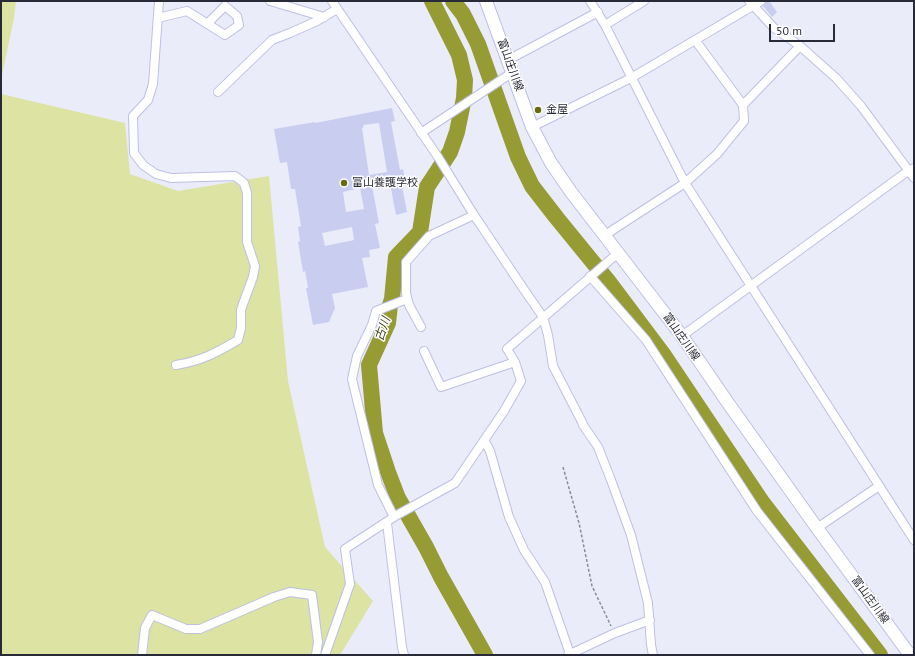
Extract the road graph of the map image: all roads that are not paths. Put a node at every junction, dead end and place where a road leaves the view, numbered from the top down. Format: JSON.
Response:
{"nodes":[{"id":1,"x":159,"y":1,"type":"edge"},
{"id":2,"x":270,"y":1,"type":"edge"},
{"id":3,"x":332,"y":1,"type":"edge"},
{"id":4,"x":486,"y":1,"type":"edge"},
{"id":5,"x":590,"y":1,"type":"edge"},
{"id":6,"x":644,"y":1,"type":"edge"},
{"id":7,"x":761,"y":1,"type":"edge"},
{"id":8,"x":751,"y":4,"type":"edge"},
{"id":9,"x":337,"y":9,"type":"junction"},
{"id":10,"x":598,"y":12,"type":"junction"},
{"id":11,"x":324,"y":17,"type":"junction"},
{"id":12,"x":158,"y":18,"type":"junction"},
{"id":13,"x":207,"y":24,"type":"dead end"},
{"id":14,"x":604,"y":25,"type":"junction"},
{"id":15,"x":695,"y":40,"type":"junction"},
{"id":16,"x":800,"y":46,"type":"junction"},
{"id":17,"x":508,"y":60,"type":"junction"},
{"id":18,"x":513,"y":72,"type":"junction"},
{"id":19,"x":631,"y":78,"type":"junction"},
{"id":20,"x":218,"y":92,"type":"dead end"},
{"id":21,"x":743,"y":105,"type":"junction"},
{"id":22,"x":532,"y":127,"type":"junction"},
{"id":23,"x":421,"y":133,"type":"junction"},
{"id":24,"x":911,"y":169,"type":"edge"},
{"id":25,"x":914,"y":178,"type":"edge"},
{"id":26,"x":686,"y":183,"type":"junction"},
{"id":27,"x":474,"y":215,"type":"junction"},
{"id":28,"x":605,"y":236,"type":"junction"},
{"id":29,"x":618,"y":253,"type":"junction"},
{"id":30,"x":592,"y":275,"type":"junction"},
{"id":31,"x":752,"y":285,"type":"junction"},
{"id":32,"x":404,"y":300,"type":"junction"},
{"id":33,"x":543,"y":316,"type":"junction"},
{"id":34,"x":421,"y":327,"type":"dead end"},
{"id":35,"x":682,"y":336,"type":"junction"},
{"id":36,"x":424,"y":351,"type":"dead end"},
{"id":37,"x":515,"y":362,"type":"junction"},
{"id":38,"x":176,"y":365,"type":"dead end"},
{"id":39,"x":484,"y":440,"type":"junction"},
{"id":40,"x":879,"y":486,"type":"junction"},
{"id":41,"x":396,"y":516,"type":"junction"},
{"id":42,"x":386,"y":522,"type":"junction"},
{"id":43,"x":817,"y":528,"type":"junction"},
{"id":44,"x":914,"y":540,"type":"edge"},
{"id":45,"x":650,"y":620,"type":"junction"},
{"id":46,"x":569,"y":654,"type":"edge"},
{"id":47,"x":142,"y":655,"type":"edge"},
{"id":48,"x":316,"y":655,"type":"edge"},
{"id":49,"x":325,"y":655,"type":"edge"},
{"id":50,"x":404,"y":655,"type":"edge"},
{"id":51,"x":653,"y":655,"type":"edge"},
{"id":52,"x":870,"y":655,"type":"edge"},
{"id":53,"x":910,"y":655,"type":"edge"}],
"edges":[{"from":1,"to":12,"type":"street"},
{"from":2,"to":11,"type":"street"},
{"from":3,"to":9,"type":"street"},
{"from":4,"to":17,"type":"main road","name":"富山庄川線"},
{"from":5,"to":10,"type":"street"},
{"from":6,"to":14,"type":"street"},
{"from":7,"to":8,"type":"street"},
{"from":8,"to":15,"type":"street"},
{"from":8,"to":16,"type":"street"},
{"from":9,"to":11,"type":"street"},
{"from":9,"to":23,"type":"street"},
{"from":10,"to":14,"type":"street"},
{"from":10,"to":17,"type":"street"},
{"from":11,"to":20,"type":"street"},
{"from":12,"to":13,"type":"street"},
{"from":12,"to":38,"type":"street"},
{"from":14,"to":19,"type":"street"},
{"from":15,"to":19,"type":"street"},
{"from":15,"to":21,"type":"street"},
{"from":16,"to":21,"type":"street"},
{"from":16,"to":24,"type":"street"},
{"from":17,"to":18,"type":"main road","name":"富山庄川線"},
{"from":18,"to":22,"type":"main road","name":"富山庄川線"},
{"from":18,"to":23,"type":"street"},
{"from":19,"to":22,"type":"street"},
{"from":19,"to":26,"type":"street"},
{"from":21,"to":26,"type":"street"},
{"from":22,"to":28,"type":"main road","name":"富山庄川線"},
{"from":23,"to":27,"type":"street"},
{"from":24,"to":25,"type":"street"},
{"from":24,"to":31,"type":"street"},
{"from":26,"to":28,"type":"street"},
{"from":26,"to":31,"type":"street"},
{"from":27,"to":32,"type":"street"},
{"from":27,"to":33,"type":"street"},
{"from":28,"to":29,"type":"main road","name":"富山庄川線"},
{"from":29,"to":30,"type":"street"},
{"from":29,"to":35,"type":"main road","name":"富山庄川線"},
{"from":30,"to":33,"type":"street"},
{"from":30,"to":52,"type":"street"},
{"from":31,"to":35,"type":"street"},
{"from":31,"to":40,"type":"street"},
{"from":32,"to":34,"type":"street"},
{"from":32,"to":41,"type":"street"},
{"from":33,"to":37,"type":"street"},
{"from":33,"to":45,"type":"street"},
{"from":35,"to":43,"type":"main road","name":"富山庄川線"},
{"from":36,"to":37,"type":"street"},
{"from":37,"to":39,"type":"street"},
{"from":39,"to":41,"type":"street"},
{"from":39,"to":46,"type":"street"},
{"from":40,"to":43,"type":"street"},
{"from":40,"to":44,"type":"street"},
{"from":41,"to":42,"type":"street"},
{"from":42,"to":49,"type":"street"},
{"from":42,"to":50,"type":"street"},
{"from":43,"to":53,"type":"main road","name":"富山庄川線"},
{"from":45,"to":46,"type":"street"},
{"from":45,"to":51,"type":"street"},
{"from":47,"to":48,"type":"street"}]}
